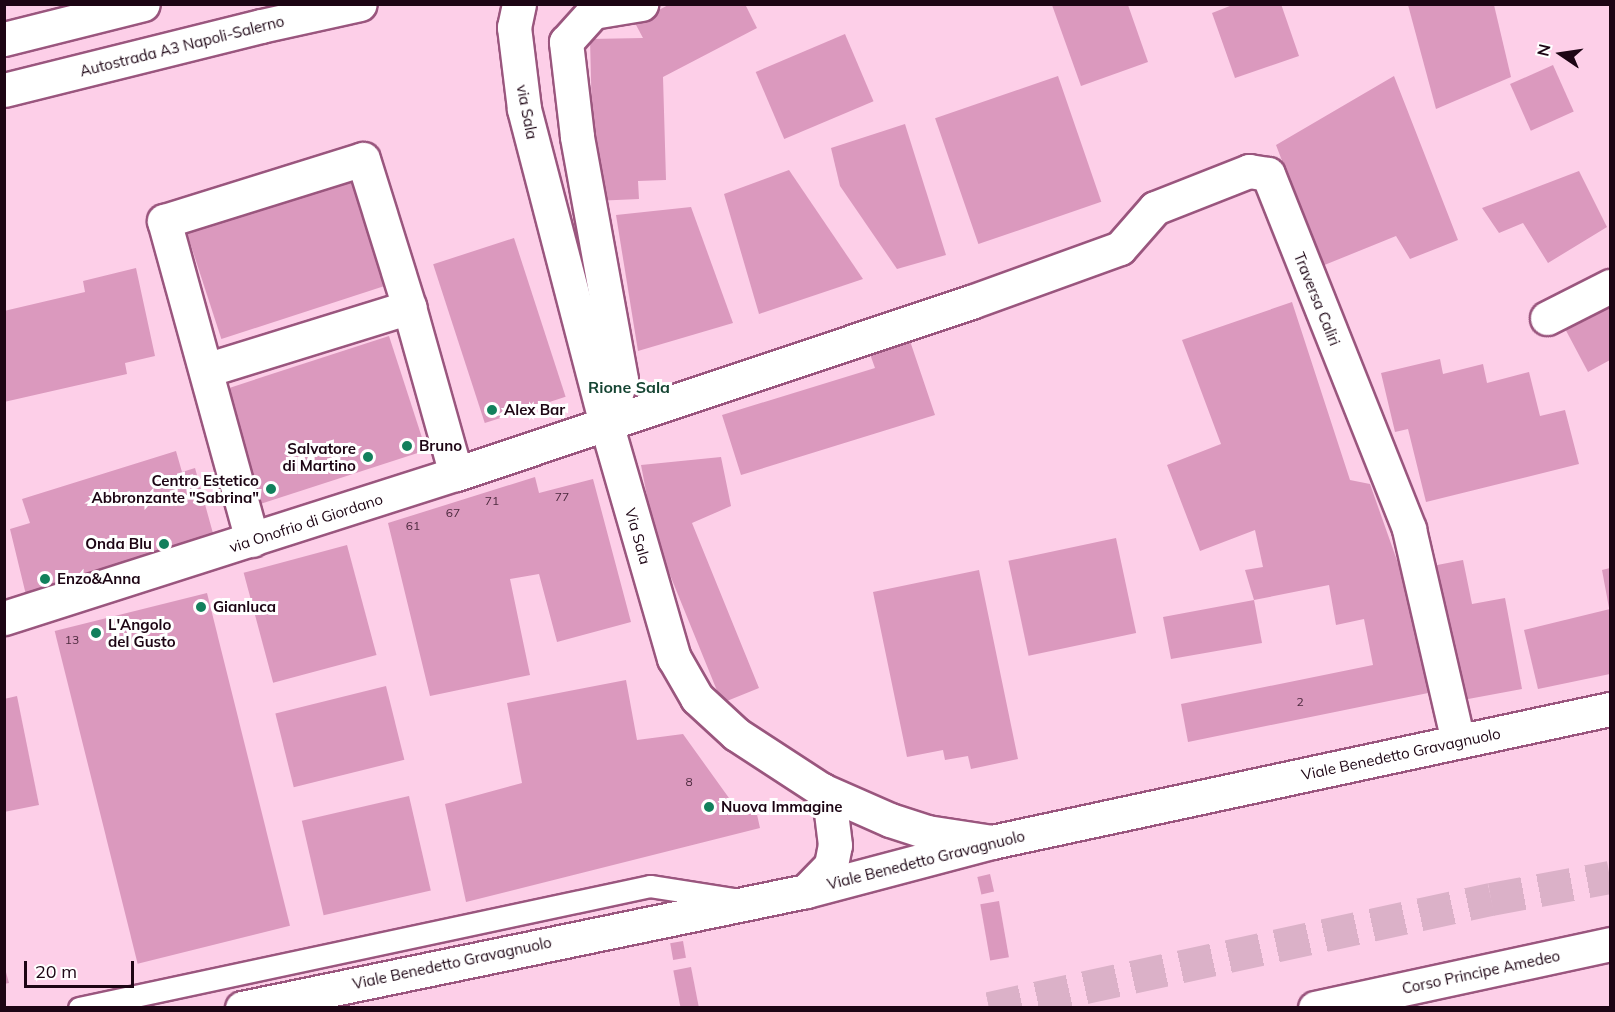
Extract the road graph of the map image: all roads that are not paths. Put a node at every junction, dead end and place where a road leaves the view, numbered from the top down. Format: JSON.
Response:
{"nodes":[{"id":1,"x":143,"y":4,"type":"edge"},
{"id":2,"x":360,"y":4,"type":"edge"},
{"id":3,"x":519,"y":4,"type":"edge"},
{"id":4,"x":641,"y":4,"type":"edge"},
{"id":5,"x":4,"y":39,"type":"edge"},
{"id":6,"x":4,"y":90,"type":"edge"},
{"id":7,"x":551,"y":218,"type":"joint"},
{"id":8,"x":1611,"y":286,"type":"edge"},
{"id":9,"x":970,"y":302,"type":"joint"},
{"id":10,"x":409,"y":307,"type":"junction"},
{"id":11,"x":1547,"y":318,"type":"dead end"},
{"id":12,"x":206,"y":370,"type":"junction"},
{"id":13,"x":606,"y":423,"type":"junction"},
{"id":14,"x":456,"y":474,"type":"junction"},
{"id":15,"x":252,"y":540,"type":"junction"},
{"id":16,"x":4,"y":618,"type":"edge"},
{"id":17,"x":1611,"y":709,"type":"edge"},
{"id":18,"x":1458,"y":741,"type":"junction"},
{"id":19,"x":822,"y":790,"type":"junction"},
{"id":20,"x":992,"y":842,"type":"junction"},
{"id":21,"x":806,"y":891,"type":"junction"},
{"id":22,"x":751,"y":902,"type":"junction"},
{"id":23,"x":1611,"y":944,"type":"edge"},
{"id":24,"x":1386,"y":1000,"type":"edge"},
{"id":25,"x":79,"y":1008,"type":"edge"},
{"id":26,"x":242,"y":1008,"type":"edge"},
{"id":27,"x":1315,"y":1008,"type":"edge"}],
"edges":[{"from":1,"to":5,"type":"main road"},
{"from":2,"to":6,"type":"main road","name":"Autostrada A3 Napoli-Salerno"},
{"from":3,"to":7,"type":"main road","name":"via Sala"},
{"from":4,"to":13,"type":"main road"},
{"from":7,"to":13,"type":"main road","name":"Via Sala"},
{"from":8,"to":11,"type":"main road"},
{"from":9,"to":13,"type":"main road","name":"via Onofrio di Giordano"},
{"from":9,"to":18,"type":"main road","name":"Traversa Caliri"},
{"from":10,"to":12,"type":"main road"},
{"from":10,"to":12,"type":"main road"},
{"from":10,"to":14,"type":"main road"},
{"from":12,"to":15,"type":"main road"},
{"from":13,"to":14,"type":"main road","name":"via Onofrio di Giordano"},
{"from":13,"to":19,"type":"main road","name":"Via Sala"},
{"from":14,"to":15,"type":"main road","name":"via Onofrio di Giordano"},
{"from":15,"to":16,"type":"main road","name":"via Onofrio di Giordano"},
{"from":17,"to":18,"type":"main road","name":"Viale Benedetto Gravagnuolo"},
{"from":18,"to":20,"type":"main road","name":"Viale Benedetto Gravagnuolo"},
{"from":19,"to":20,"type":"main road","name":"Via Sala"},
{"from":19,"to":21,"type":"main road"},
{"from":20,"to":21,"type":"main road","name":"Viale Benedetto Gravagnuolo"},
{"from":21,"to":22,"type":"main road","name":"Viale Benedetto Gravagnuolo"},
{"from":22,"to":25,"type":"lane"},
{"from":22,"to":26,"type":"main road","name":"Viale Benedetto Gravagnuolo"},
{"from":23,"to":24,"type":"main road","name":"Corso Principe Amedeo"},
{"from":24,"to":27,"type":"main road","name":"Corso Principe Amedeo"}]}
